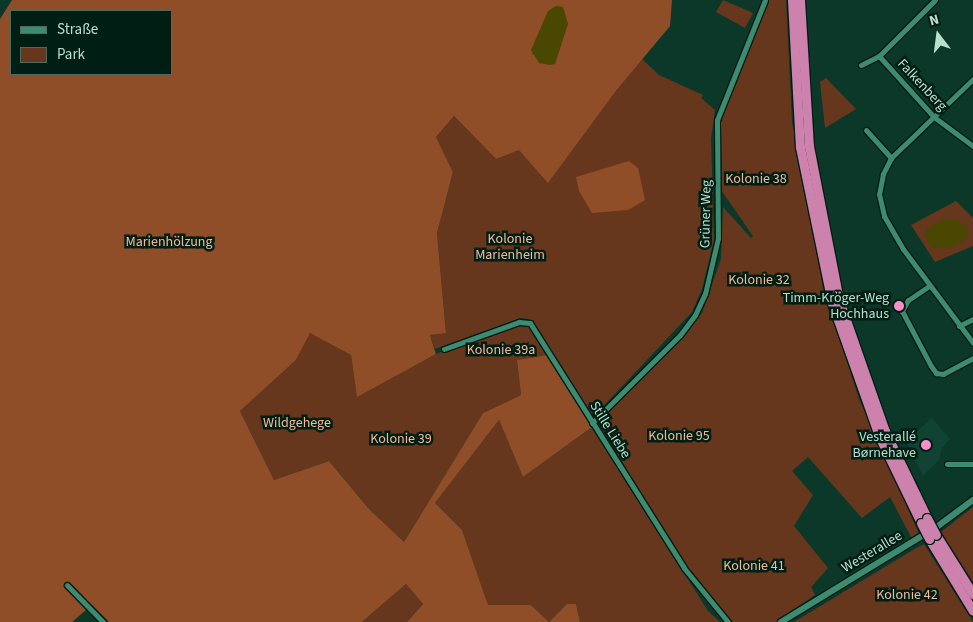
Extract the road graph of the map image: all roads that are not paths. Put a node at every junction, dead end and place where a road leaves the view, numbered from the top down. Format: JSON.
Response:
{"nodes":[{"id":1,"x":765,"y":0,"type":"edge"},
{"id":2,"x":792,"y":0,"type":"edge"},
{"id":3,"x":800,"y":0,"type":"edge"},
{"id":4,"x":936,"y":0,"type":"edge"},
{"id":5,"x":879,"y":56,"type":"junction"},
{"id":6,"x":861,"y":65,"type":"dead end"},
{"id":7,"x":973,"y":79,"type":"edge"},
{"id":8,"x":934,"y":117,"type":"junction"},
{"id":9,"x":866,"y":130,"type":"dead end"},
{"id":10,"x":973,"y":146,"type":"edge"},
{"id":11,"x":892,"y":158,"type":"junction"},
{"id":12,"x":929,"y":286,"type":"junction"},
{"id":13,"x":973,"y":320,"type":"edge"},
{"id":14,"x":959,"y":326,"type":"junction"},
{"id":15,"x":973,"y":343,"type":"edge"},
{"id":16,"x":444,"y":349,"type":"dead end"},
{"id":17,"x":973,"y":358,"type":"edge"},
{"id":18,"x":592,"y":423,"type":"junction"},
{"id":19,"x":947,"y":464,"type":"dead end"},
{"id":20,"x":973,"y":464,"type":"edge"},
{"id":21,"x":973,"y":500,"type":"edge"},
{"id":22,"x":924,"y":520,"type":"junction"},
{"id":23,"x":933,"y":537,"type":"junction"},
{"id":24,"x":67,"y":585,"type":"dead end"},
{"id":25,"x":973,"y":594,"type":"edge"},
{"id":26,"x":973,"y":611,"type":"edge"},
{"id":27,"x":103,"y":622,"type":"edge"},
{"id":28,"x":728,"y":622,"type":"edge"},
{"id":29,"x":781,"y":622,"type":"edge"}],
"edges":[{"from":1,"to":18,"type":"street","name":"Grüner Weg"},
{"from":2,"to":22,"type":"highway"},
{"from":3,"to":22,"type":"highway"},
{"from":4,"to":5,"type":"street"},
{"from":5,"to":6,"type":"street"},
{"from":5,"to":8,"type":"street","name":"Falkenberg"},
{"from":7,"to":8,"type":"street"},
{"from":8,"to":10,"type":"street","name":"Falkenberg"},
{"from":8,"to":11,"type":"street"},
{"from":9,"to":11,"type":"street"},
{"from":11,"to":12,"type":"street"},
{"from":12,"to":14,"type":"street"},
{"from":12,"to":17,"type":"street"},
{"from":13,"to":14,"type":"street"},
{"from":14,"to":15,"type":"street"},
{"from":16,"to":18,"type":"street","name":"Stille Liebe"},
{"from":18,"to":28,"type":"street","name":"Stille Liebe"},
{"from":19,"to":20,"type":"street"},
{"from":21,"to":29,"type":"street","name":"Westerallee"},
{"from":22,"to":23,"type":"highway","bridge":true},
{"from":23,"to":25,"type":"highway"},
{"from":23,"to":26,"type":"highway"},
{"from":24,"to":27,"type":"street"}]}
